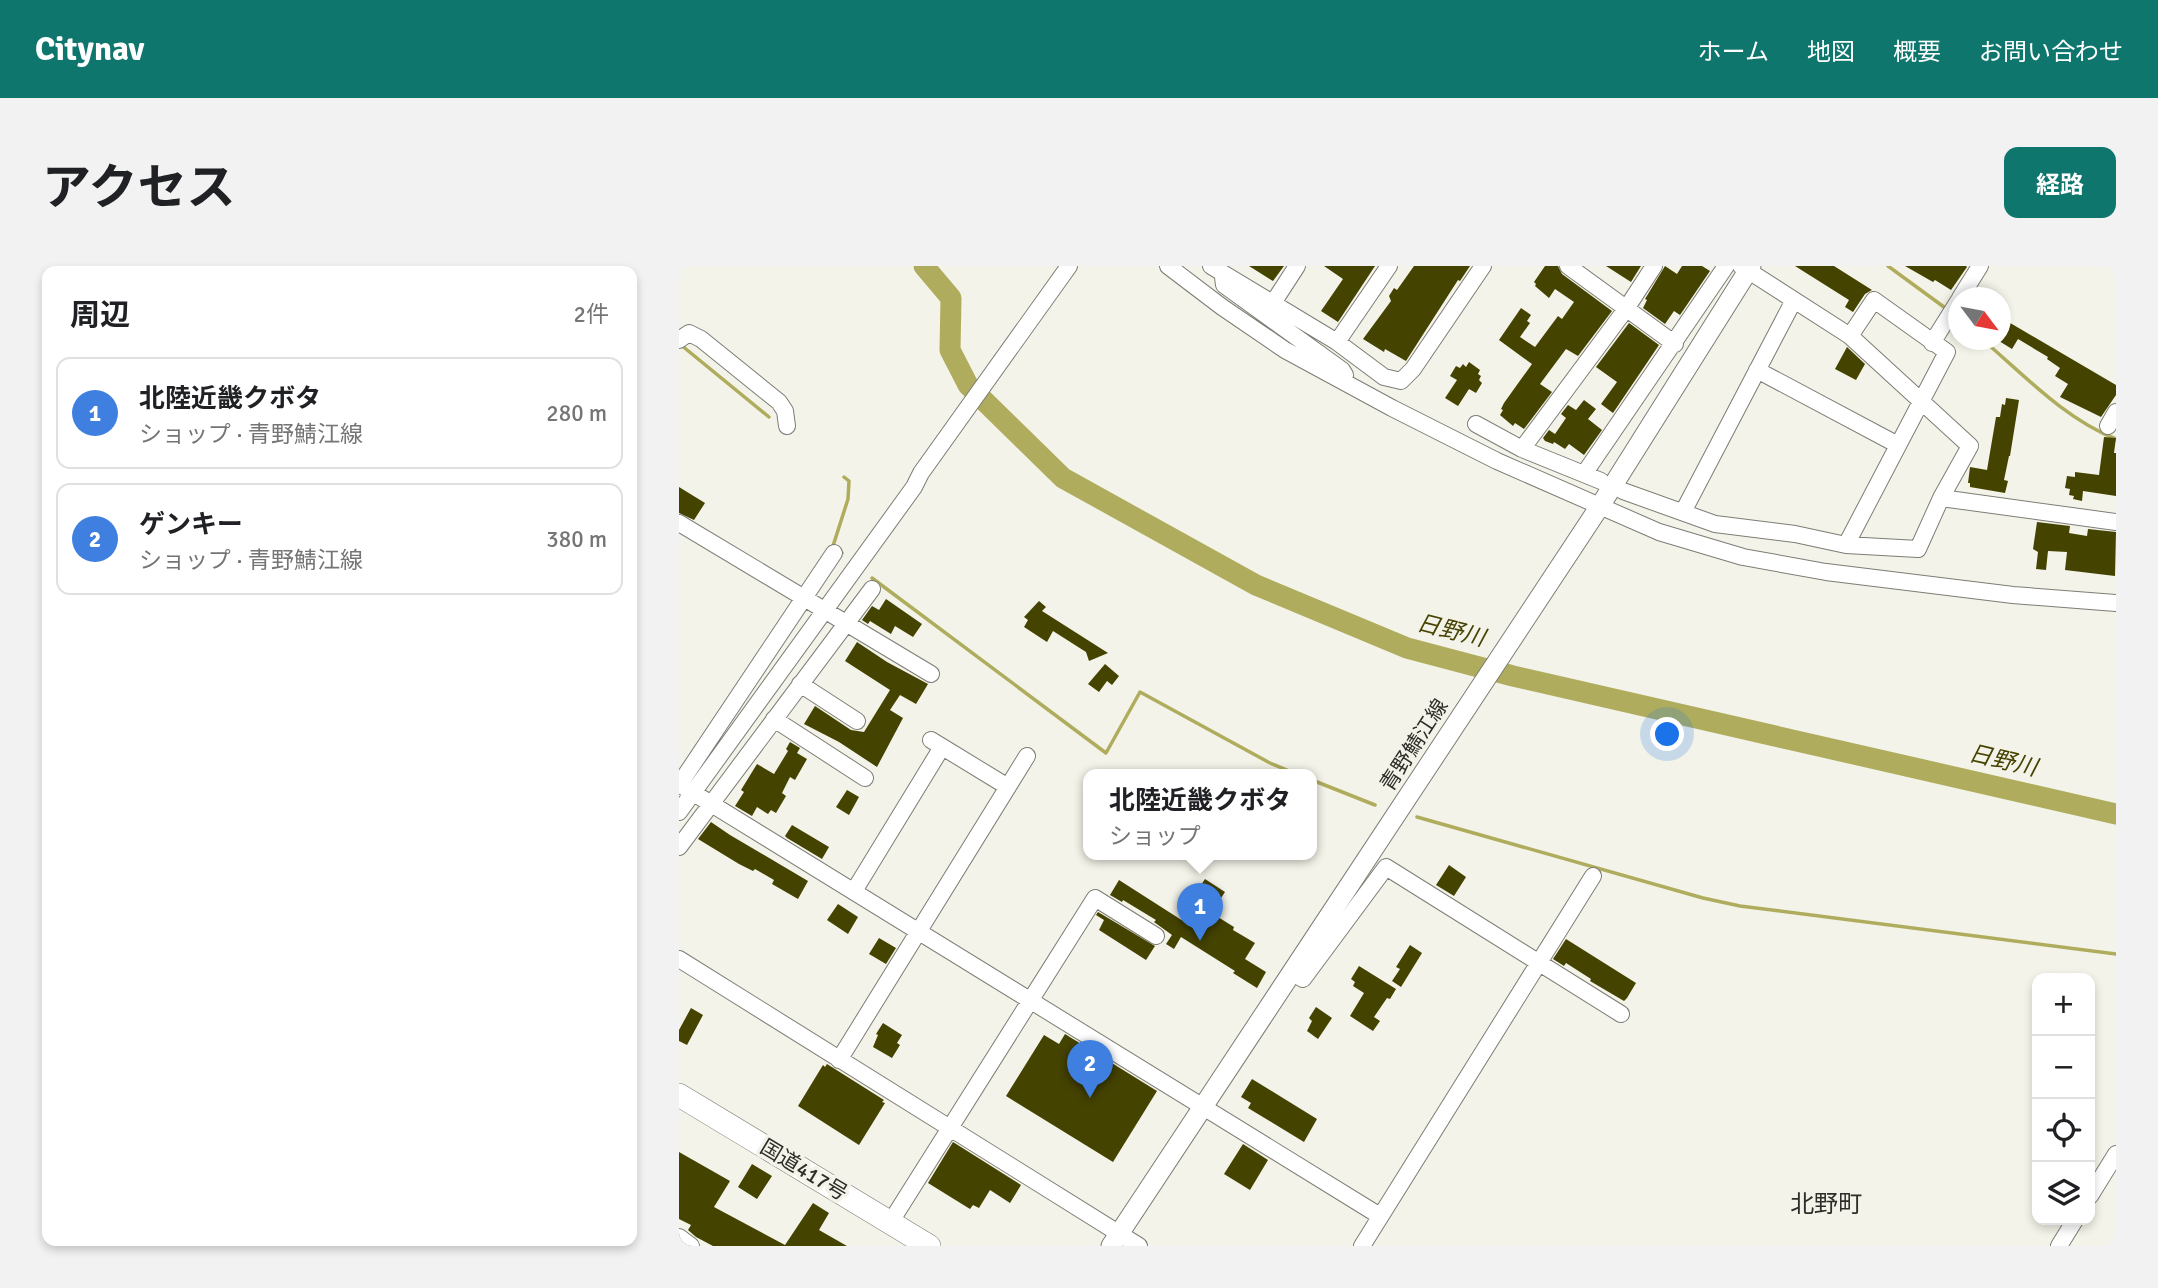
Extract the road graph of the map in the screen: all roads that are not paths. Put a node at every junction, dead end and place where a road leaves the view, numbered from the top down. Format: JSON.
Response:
{"nodes":[{"id":1,"x":1069,"y":266,"type":"edge"},
{"id":2,"x":1168,"y":266,"type":"edge"},
{"id":3,"x":1297,"y":266,"type":"edge"},
{"id":4,"x":1389,"y":266,"type":"edge"},
{"id":5,"x":1483,"y":266,"type":"edge"},
{"id":6,"x":1654,"y":266,"type":"edge"},
{"id":7,"x":1726,"y":266,"type":"edge"},
{"id":8,"x":1980,"y":266,"type":"edge"},
{"id":9,"x":1747,"y":267,"type":"edge"},
{"id":10,"x":1575,"y":268,"type":"edge"},
{"id":11,"x":1217,"y":269,"type":"edge"},
{"id":12,"x":1967,"y":287,"type":"edge"},
{"id":13,"x":1794,"y":300,"type":"junction"},
{"id":14,"x":1273,"y":303,"type":"junction"},
{"id":15,"x":1626,"y":309,"type":"junction"},
{"id":16,"x":1948,"y":317,"type":"edge"},
{"id":17,"x":1850,"y":336,"type":"junction"},
{"id":18,"x":679,"y":340,"type":"edge"},
{"id":19,"x":1338,"y":342,"type":"junction"},
{"id":20,"x":1932,"y":342,"type":"junction"},
{"id":21,"x":1675,"y":344,"type":"junction"},
{"id":22,"x":1757,"y":370,"type":"junction"},
{"id":23,"x":1355,"y":388,"type":"junction"},
{"id":24,"x":1921,"y":401,"type":"junction"},
{"id":25,"x":1476,"y":424,"type":"dead end"},
{"id":26,"x":787,"y":426,"type":"dead end"},
{"id":27,"x":1898,"y":445,"type":"junction"},
{"id":28,"x":1522,"y":449,"type":"junction"},
{"id":29,"x":1584,"y":474,"type":"junction"},
{"id":30,"x":1601,"y":481,"type":"dead end"},
{"id":31,"x":1623,"y":491,"type":"dead end"},
{"id":32,"x":1941,"y":498,"type":"junction"},
{"id":33,"x":1597,"y":510,"type":"junction"},
{"id":34,"x":1683,"y":512,"type":"junction"},
{"id":35,"x":2116,"y":522,"type":"edge"},
{"id":36,"x":679,"y":523,"type":"edge"},
{"id":37,"x":1846,"y":545,"type":"junction"},
{"id":38,"x":834,"y":553,"type":"dead end"},
{"id":39,"x":872,"y":589,"type":"dead end"},
{"id":40,"x":803,"y":598,"type":"junction"},
{"id":41,"x":2116,"y":603,"type":"edge"},
{"id":42,"x":825,"y":610,"type":"junction"},
{"id":43,"x":847,"y":624,"type":"junction"},
{"id":44,"x":930,"y":674,"type":"dead end"},
{"id":45,"x":800,"y":684,"type":"junction"},
{"id":46,"x":774,"y":719,"type":"junction"},
{"id":47,"x":857,"y":721,"type":"dead end"},
{"id":48,"x":1027,"y":756,"type":"dead end"},
{"id":49,"x":865,"y":778,"type":"dead end"},
{"id":50,"x":683,"y":786,"type":"edge"},
{"id":51,"x":1008,"y":787,"type":"junction"},
{"id":52,"x":711,"y":803,"type":"junction"},
{"id":53,"x":679,"y":812,"type":"edge"},
{"id":54,"x":679,"y":847,"type":"edge"},
{"id":55,"x":1593,"y":876,"type":"dead end"},
{"id":56,"x":854,"y":891,"type":"junction"},
{"id":57,"x":919,"y":931,"type":"junction"},
{"id":58,"x":1156,"y":936,"type":"dead end"},
{"id":59,"x":679,"y":959,"type":"edge"},
{"id":60,"x":1538,"y":963,"type":"junction"},
{"id":61,"x":1291,"y":972,"type":"junction"},
{"id":62,"x":1031,"y":1001,"type":"junction"},
{"id":63,"x":1621,"y":1014,"type":"dead end"},
{"id":64,"x":839,"y":1060,"type":"junction"},
{"id":65,"x":679,"y":1095,"type":"edge"},
{"id":66,"x":1202,"y":1107,"type":"junction"},
{"id":67,"x":950,"y":1130,"type":"junction"},
{"id":68,"x":2116,"y":1154,"type":"edge"},
{"id":69,"x":2095,"y":1188,"type":"edge"},
{"id":70,"x":1380,"y":1216,"type":"junction"},
{"id":71,"x":890,"y":1223,"type":"junction"},
{"id":72,"x":2072,"y":1225,"type":"edge"},
{"id":73,"x":679,"y":1237,"type":"edge"},
{"id":74,"x":1115,"y":1240,"type":"edge"},
{"id":75,"x":691,"y":1246,"type":"edge"},
{"id":76,"x":929,"y":1246,"type":"edge"},
{"id":77,"x":1139,"y":1246,"type":"edge"},
{"id":78,"x":1361,"y":1246,"type":"edge"},
{"id":79,"x":2059,"y":1246,"type":"edge"}],
"edges":[{"from":1,"to":42,"type":"street"},
{"from":2,"to":23,"type":"street"},
{"from":3,"to":14,"type":"street"},
{"from":4,"to":19,"type":"street"},
{"from":5,"to":19,"type":"street"},
{"from":6,"to":15,"type":"street"},
{"from":7,"to":21,"type":"street"},
{"from":8,"to":12,"type":"street"},
{"from":9,"to":13,"type":"street"},
{"from":9,"to":33,"type":"main road","name":"青野鯖江線"},
{"from":10,"to":15,"type":"street"},
{"from":11,"to":14,"type":"street"},
{"from":11,"to":23,"type":"street"},
{"from":13,"to":17,"type":"street"},
{"from":13,"to":22,"type":"street"},
{"from":14,"to":19,"type":"street"},
{"from":15,"to":21,"type":"street"},
{"from":15,"to":28,"type":"street"},
{"from":16,"to":20,"type":"street"},
{"from":17,"to":20,"type":"street"},
{"from":17,"to":24,"type":"street"},
{"from":18,"to":26,"type":"street"},
{"from":20,"to":24,"type":"street"},
{"from":21,"to":29,"type":"street"},
{"from":22,"to":27,"type":"street"},
{"from":22,"to":34,"type":"street"},
{"from":23,"to":33,"type":"street"},
{"from":24,"to":27,"type":"street"},
{"from":24,"to":32,"type":"street"},
{"from":25,"to":28,"type":"street"},
{"from":27,"to":37,"type":"street"},
{"from":28,"to":29,"type":"street"},
{"from":29,"to":30,"type":"street"},
{"from":31,"to":34,"type":"street"},
{"from":32,"to":35,"type":"street"},
{"from":32,"to":37,"type":"street"},
{"from":33,"to":41,"type":"street"},
{"from":33,"to":61,"type":"main road","name":"青野鯖江線"},
{"from":34,"to":37,"type":"street"},
{"from":36,"to":40,"type":"street"},
{"from":38,"to":40,"type":"street"},
{"from":39,"to":43,"type":"street"},
{"from":40,"to":42,"type":"street"},
{"from":40,"to":50,"type":"street"},
{"from":42,"to":43,"type":"street"},
{"from":42,"to":50,"type":"street"},
{"from":43,"to":44,"type":"street"},
{"from":43,"to":45,"type":"street"},
{"from":45,"to":46,"type":"street"},
{"from":45,"to":47,"type":"street"},
{"from":46,"to":49,"type":"street"},
{"from":46,"to":52,"type":"street"},
{"from":48,"to":51,"type":"street"},
{"from":50,"to":52,"type":"street"},
{"from":50,"to":53,"type":"street"},
{"from":51,"to":56,"type":"street"},
{"from":51,"to":57,"type":"street"},
{"from":52,"to":54,"type":"street"},
{"from":52,"to":56,"type":"street"},
{"from":55,"to":60,"type":"street"},
{"from":56,"to":57,"type":"street"},
{"from":57,"to":62,"type":"street"},
{"from":57,"to":64,"type":"street"},
{"from":58,"to":62,"type":"street"},
{"from":59,"to":64,"type":"street"},
{"from":60,"to":61,"type":"street"},
{"from":60,"to":63,"type":"street"},
{"from":60,"to":70,"type":"street"},
{"from":61,"to":66,"type":"main road","name":"青野鯖江線"},
{"from":62,"to":66,"type":"street"},
{"from":62,"to":67,"type":"street"},
{"from":64,"to":67,"type":"street"},
{"from":65,"to":71,"type":"highway","name":"国道417号"},
{"from":66,"to":70,"type":"street"},
{"from":66,"to":74,"type":"main road","name":"青野鯖江線"},
{"from":67,"to":71,"type":"street"},
{"from":67,"to":74,"type":"street"},
{"from":68,"to":69,"type":"street"},
{"from":70,"to":78,"type":"street"},
{"from":71,"to":76,"type":"highway","name":"国道417号"},
{"from":72,"to":79,"type":"street"},
{"from":73,"to":75,"type":"street"},
{"from":74,"to":77,"type":"street"}]}
